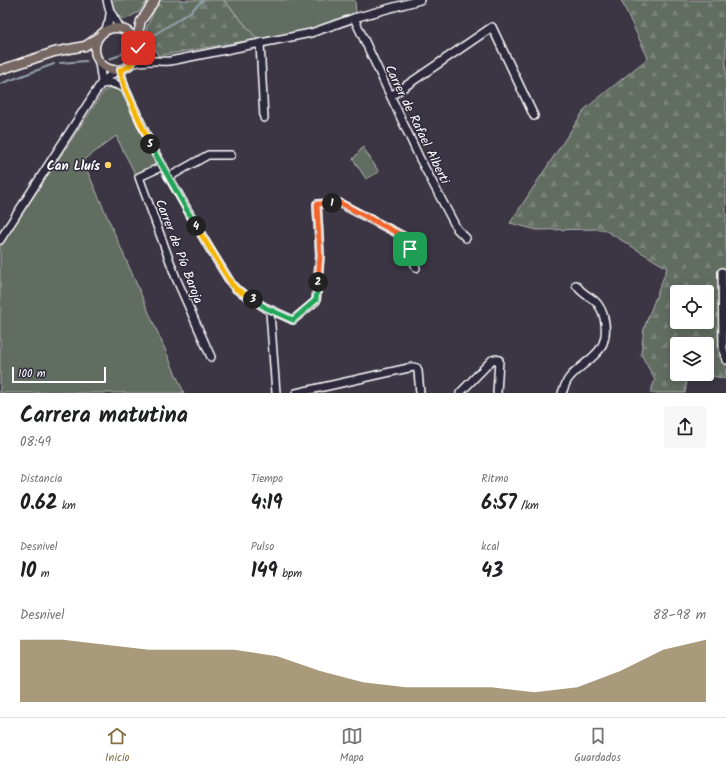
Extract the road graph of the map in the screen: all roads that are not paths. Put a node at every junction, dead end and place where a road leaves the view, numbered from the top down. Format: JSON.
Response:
{"nodes":[{"id":1,"x":107,"y":0,"type":"edge"},
{"id":2,"x":155,"y":0,"type":"edge"},
{"id":3,"x":420,"y":0,"type":"edge"},
{"id":4,"x":110,"y":11,"type":"junction"},
{"id":5,"x":354,"y":18,"type":"junction"},
{"id":6,"x":141,"y":21,"type":"junction"},
{"id":7,"x":121,"y":29,"type":"junction"},
{"id":8,"x":105,"y":31,"type":"junction"},
{"id":9,"x":98,"y":38,"type":"junction"},
{"id":10,"x":260,"y":43,"type":"junction"},
{"id":11,"x":137,"y":45,"type":"junction"},
{"id":12,"x":78,"y":48,"type":"junction"},
{"id":13,"x":98,"y":60,"type":"junction"},
{"id":14,"x":149,"y":60,"type":"junction"},
{"id":15,"x":132,"y":64,"type":"junction"},
{"id":16,"x":0,"y":70,"type":"edge"},
{"id":17,"x":118,"y":71,"type":"junction"},
{"id":18,"x":102,"y":83,"type":"junction"},
{"id":19,"x":125,"y":88,"type":"junction"},
{"id":20,"x":391,"y":96,"type":"junction"},
{"id":21,"x":534,"y":116,"type":"dead end"},
{"id":22,"x":264,"y":118,"type":"dead end"},
{"id":23,"x":231,"y":155,"type":"dead end"},
{"id":24,"x":162,"y":166,"type":"junction"},
{"id":25,"x":169,"y":177,"type":"junction"},
{"id":26,"x":466,"y":238,"type":"dead end"},
{"id":27,"x":0,"y":240,"type":"edge"},
{"id":28,"x":416,"y":268,"type":"dead end"},
{"id":29,"x":722,"y":272,"type":"dead end"},
{"id":30,"x":576,"y":286,"type":"dead end"},
{"id":31,"x":266,"y":308,"type":"junction"},
{"id":32,"x":211,"y":357,"type":"dead end"},
{"id":33,"x":726,"y":360,"type":"edge"},
{"id":34,"x":276,"y":393,"type":"edge"},
{"id":35,"x":296,"y":393,"type":"edge"},
{"id":36,"x":420,"y":393,"type":"edge"},
{"id":37,"x":460,"y":393,"type":"edge"},
{"id":38,"x":497,"y":393,"type":"edge"},
{"id":39,"x":562,"y":393,"type":"edge"}],
"edges":[{"from":1,"to":4,"type":"street"},
{"from":2,"to":6,"type":"main road"},
{"from":3,"to":5,"type":"street"},
{"from":4,"to":7,"type":"street"},
{"from":4,"to":8,"type":"street"},
{"from":5,"to":10,"type":"street"},
{"from":5,"to":20,"type":"street","name":"Carrer de Rafael Alberti"},
{"from":6,"to":7,"type":"main road"},
{"from":6,"to":11,"type":"main road"},
{"from":7,"to":8,"type":"main road"},
{"from":7,"to":11,"type":"main road"},
{"from":8,"to":9,"type":"main road"},
{"from":9,"to":12,"type":"main road"},
{"from":9,"to":13,"type":"main road"},
{"from":10,"to":14,"type":"street"},
{"from":10,"to":22,"type":"street"},
{"from":11,"to":14,"type":"street"},
{"from":11,"to":15,"type":"main road"},
{"from":12,"to":13,"type":"main road"},
{"from":12,"to":16,"type":"main road"},
{"from":13,"to":17,"type":"main road"},
{"from":13,"to":18,"type":"street"},
{"from":14,"to":15,"type":"street"},
{"from":15,"to":17,"type":"main road"},
{"from":17,"to":18,"type":"street"},
{"from":17,"to":19,"type":"street"},
{"from":18,"to":19,"type":"street"},
{"from":18,"to":27,"type":"street"},
{"from":19,"to":24,"type":"street"},
{"from":20,"to":21,"type":"street"},
{"from":20,"to":26,"type":"street","name":"Carrer de Rafael Alberti"},
{"from":23,"to":25,"type":"street"},
{"from":24,"to":25,"type":"street"},
{"from":24,"to":32,"type":"street","name":"Carrer de Pío Baroja"},
{"from":25,"to":31,"type":"street"},
{"from":28,"to":31,"type":"street"},
{"from":29,"to":33,"type":"street"},
{"from":30,"to":39,"type":"street"},
{"from":31,"to":34,"type":"street"},
{"from":35,"to":36,"type":"street"},
{"from":37,"to":38,"type":"street"}]}
